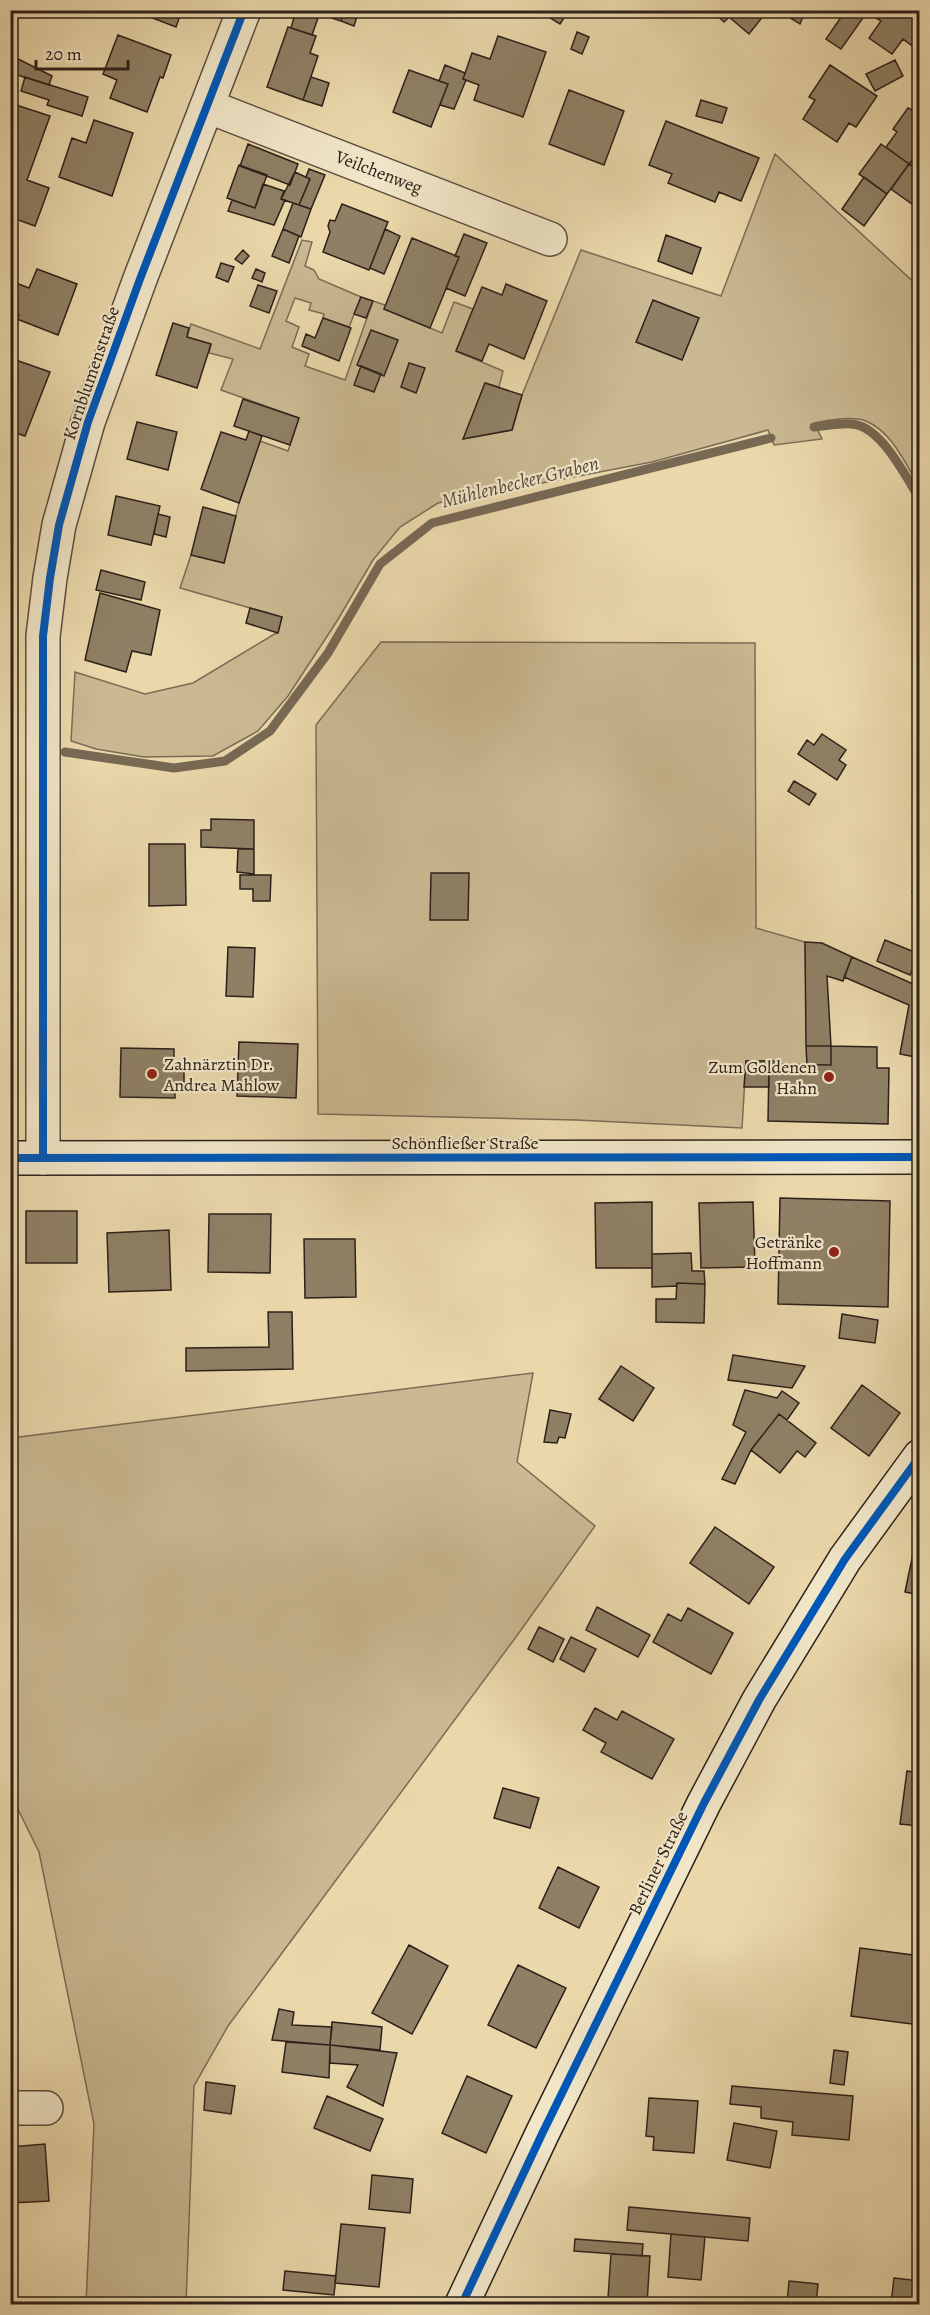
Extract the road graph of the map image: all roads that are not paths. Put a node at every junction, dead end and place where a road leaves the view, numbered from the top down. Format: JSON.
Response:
{"nodes":[{"id":1,"x":244,"y":10,"type":"edge"},
{"id":2,"x":207,"y":106,"type":"junction"},
{"id":3,"x":550,"y":239,"type":"dead end"},
{"id":4,"x":10,"y":1158,"type":"edge"},
{"id":5,"x":43,"y":1158,"type":"junction"},
{"id":6,"x":920,"y":1158,"type":"edge"},
{"id":7,"x":920,"y":1456,"type":"edge"},
{"id":8,"x":10,"y":2108,"type":"edge"},
{"id":9,"x":46,"y":2108,"type":"dead end"},
{"id":10,"x":462,"y":2304,"type":"edge"}],
"edges":[{"from":1,"to":2,"type":"main road","name":"Kornblumenstraße"},
{"from":2,"to":3,"type":"main road","name":"Veilchenweg"},
{"from":2,"to":5,"type":"main road","name":"Kornblumenstraße"},
{"from":4,"to":5,"type":"main road","name":"Schönfließer Straße"},
{"from":5,"to":6,"type":"main road","name":"Schönfließer Straße"},
{"from":7,"to":10,"type":"main road","name":"Berliner Straße"},
{"from":8,"to":9,"type":"main road"}]}
